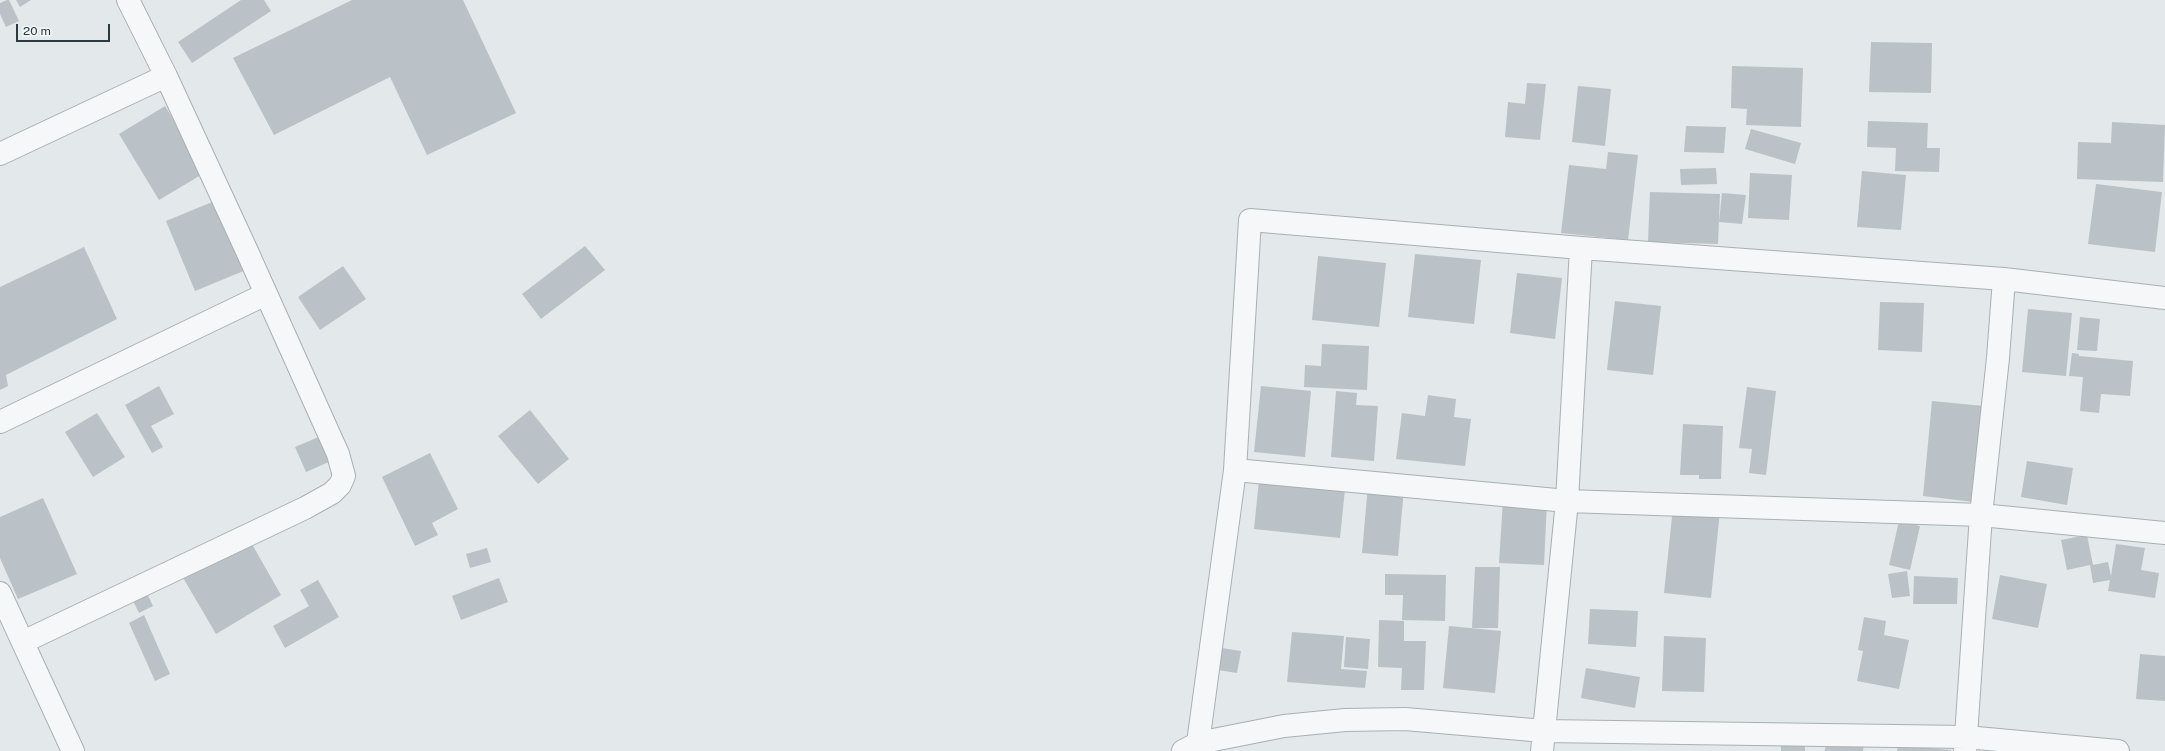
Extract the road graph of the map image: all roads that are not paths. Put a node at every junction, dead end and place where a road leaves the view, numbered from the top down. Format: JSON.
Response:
{"nodes":[{"id":1,"x":128,"y":0,"type":"edge"},
{"id":2,"x":166,"y":76,"type":"junction"},
{"id":3,"x":0,"y":154,"type":"edge"},
{"id":4,"x":1581,"y":248,"type":"junction"},
{"id":5,"x":2004,"y":279,"type":"junction"},
{"id":6,"x":266,"y":294,"type":"junction"},
{"id":7,"x":2165,"y":298,"type":"edge"},
{"id":8,"x":0,"y":422,"type":"edge"},
{"id":9,"x":1235,"y":470,"type":"junction"},
{"id":10,"x":1567,"y":501,"type":"junction"},
{"id":11,"x":1981,"y":515,"type":"junction"},
{"id":12,"x":2165,"y":532,"type":"edge"},
{"id":13,"x":0,"y":593,"type":"edge"},
{"id":14,"x":23,"y":642,"type":"junction"},
{"id":15,"x":1543,"y":741,"type":"edge"},
{"id":16,"x":1965,"y":744,"type":"edge"},
{"id":17,"x":1190,"y":747,"type":"edge"},
{"id":18,"x":73,"y":751,"type":"edge"},
{"id":19,"x":2118,"y":751,"type":"edge"}],
"edges":[{"from":1,"to":2,"type":"street"},
{"from":2,"to":3,"type":"street"},
{"from":2,"to":6,"type":"street"},
{"from":4,"to":5,"type":"street"},
{"from":4,"to":9,"type":"street"},
{"from":4,"to":10,"type":"street"},
{"from":5,"to":7,"type":"street"},
{"from":5,"to":11,"type":"street"},
{"from":6,"to":8,"type":"street"},
{"from":6,"to":14,"type":"street"},
{"from":9,"to":10,"type":"street"},
{"from":9,"to":17,"type":"street"},
{"from":10,"to":11,"type":"street"},
{"from":10,"to":15,"type":"street"},
{"from":11,"to":12,"type":"street"},
{"from":11,"to":16,"type":"street"},
{"from":13,"to":14,"type":"street"},
{"from":14,"to":18,"type":"street"},
{"from":15,"to":16,"type":"street"},
{"from":15,"to":17,"type":"street"},
{"from":16,"to":19,"type":"street"}]}
